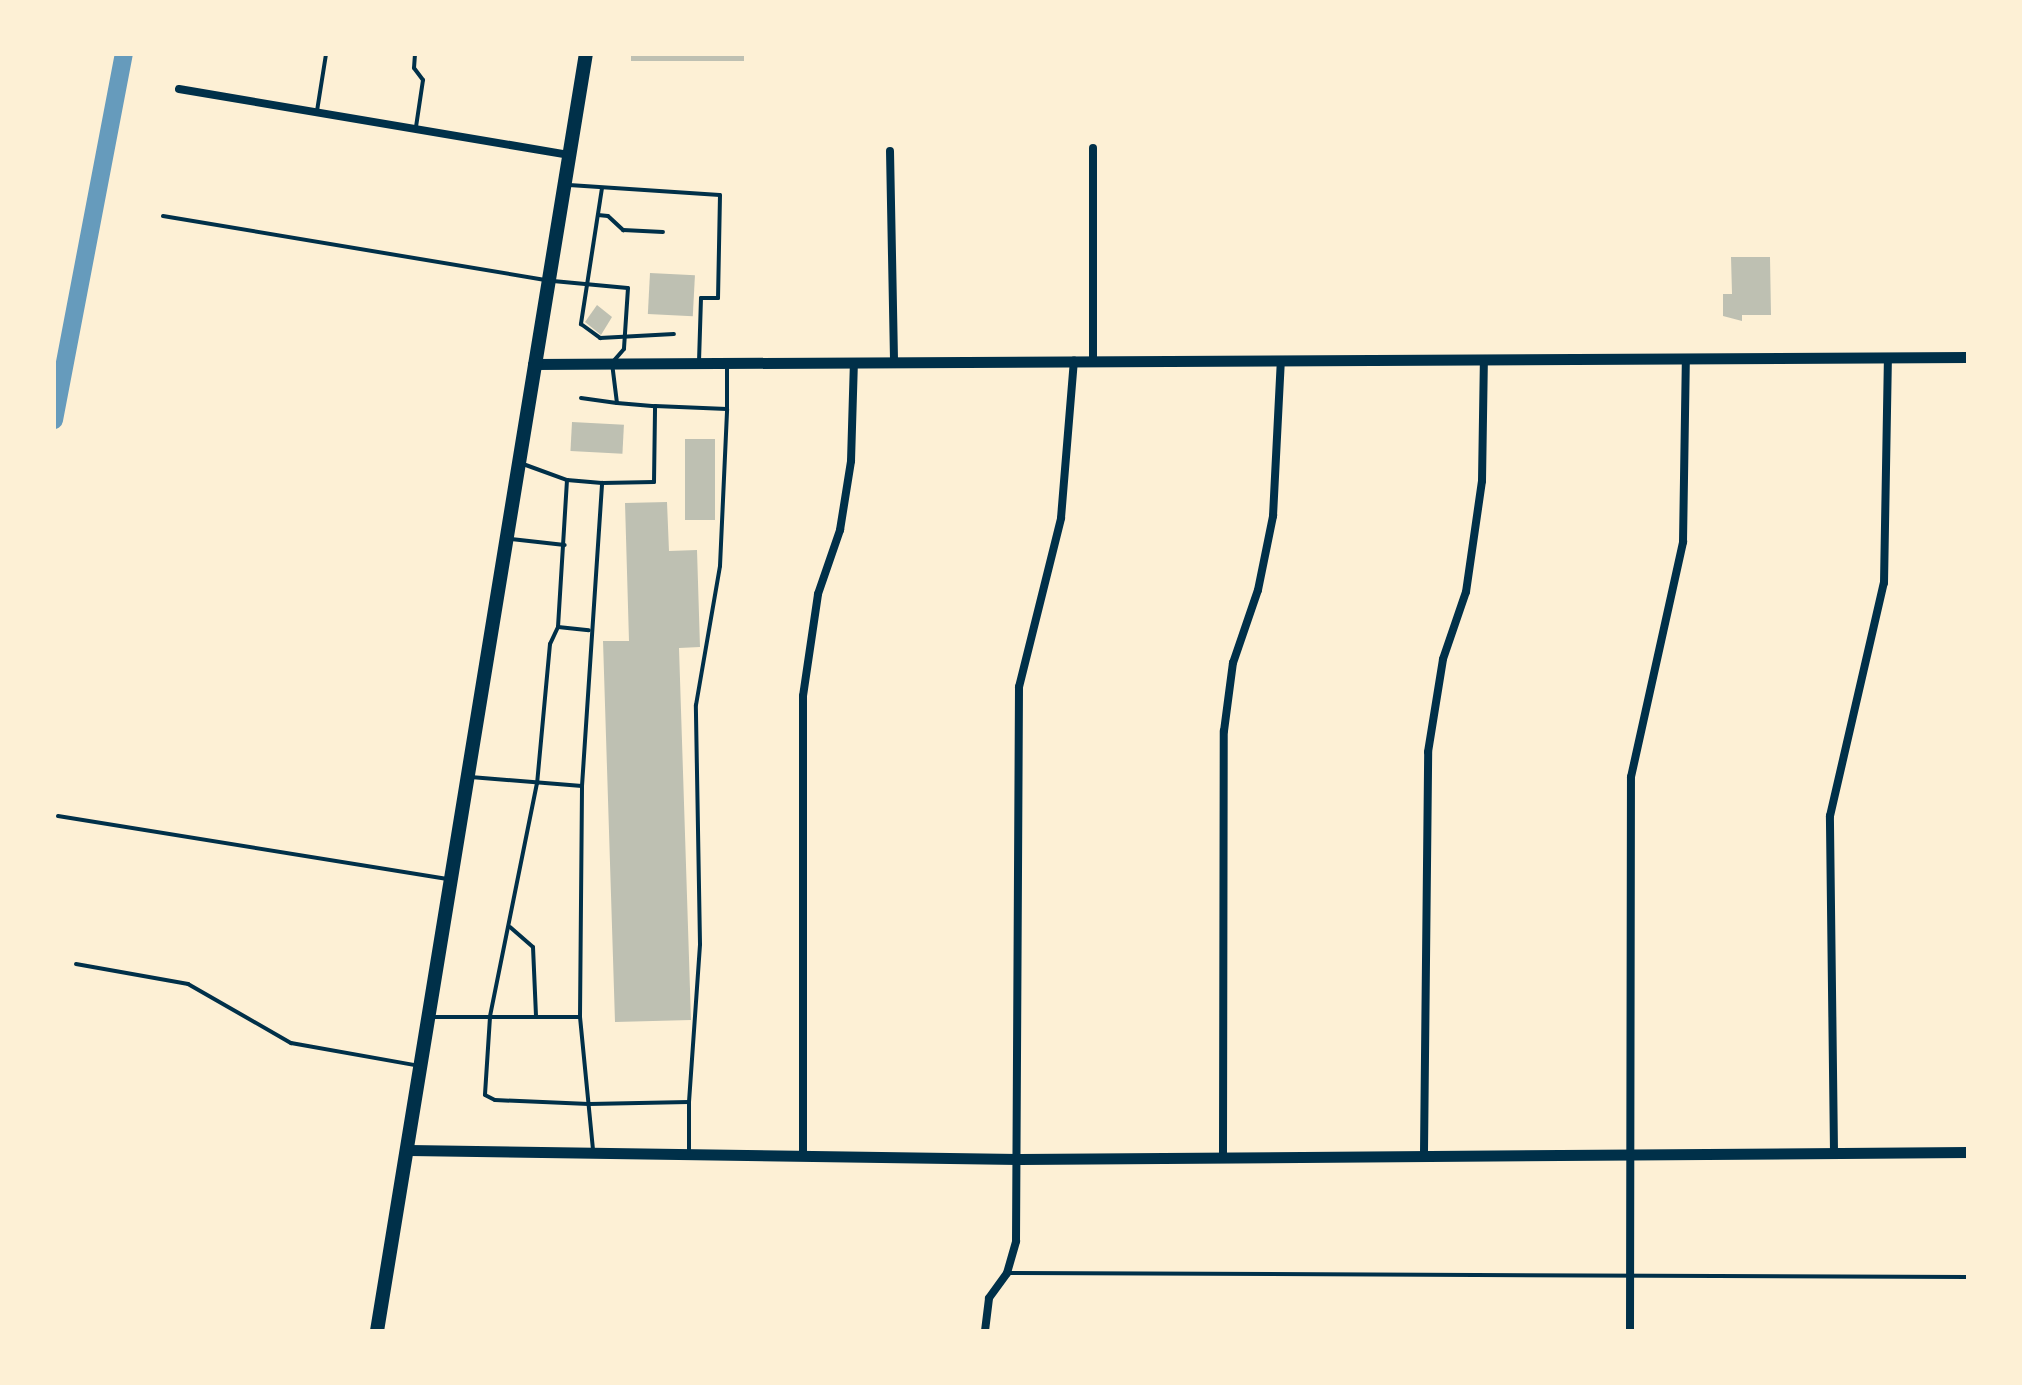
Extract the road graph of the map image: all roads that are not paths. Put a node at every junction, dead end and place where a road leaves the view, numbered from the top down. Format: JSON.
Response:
{"nodes":[{"id":1,"x":326,"y":54,"type":"edge"},
{"id":2,"x":415,"y":54,"type":"edge"},
{"id":3,"x":586,"y":54,"type":"edge"},
{"id":4,"x":179,"y":89,"type":"dead end"},
{"id":5,"x":317,"y":113,"type":"junction"},
{"id":6,"x":415,"y":129,"type":"junction"},
{"id":7,"x":1093,"y":148,"type":"dead end"},
{"id":8,"x":890,"y":151,"type":"dead end"},
{"id":9,"x":568,"y":155,"type":"junction"},
{"id":10,"x":563,"y":185,"type":"junction"},
{"id":11,"x":602,"y":188,"type":"junction"},
{"id":12,"x":598,"y":215,"type":"junction"},
{"id":13,"x":163,"y":216,"type":"dead end"},
{"id":14,"x":663,"y":232,"type":"dead end"},
{"id":15,"x":547,"y":280,"type":"junction"},
{"id":16,"x":588,"y":284,"type":"junction"},
{"id":17,"x":674,"y":334,"type":"dead end"},
{"id":18,"x":624,"y":337,"type":"junction"},
{"id":19,"x":1888,"y":357,"type":"junction"},
{"id":20,"x":1968,"y":357,"type":"edge"},
{"id":21,"x":1686,"y":358,"type":"junction"},
{"id":22,"x":1484,"y":359,"type":"junction"},
{"id":23,"x":1281,"y":360,"type":"junction"},
{"id":24,"x":1074,"y":361,"type":"junction"},
{"id":25,"x":1093,"y":361,"type":"junction"},
{"id":26,"x":854,"y":362,"type":"junction"},
{"id":27,"x":894,"y":362,"type":"junction"},
{"id":28,"x":612,"y":363,"type":"junction"},
{"id":29,"x":699,"y":363,"type":"junction"},
{"id":30,"x":727,"y":363,"type":"junction"},
{"id":31,"x":533,"y":364,"type":"junction"},
{"id":32,"x":581,"y":398,"type":"dead end"},
{"id":33,"x":617,"y":403,"type":"junction"},
{"id":34,"x":655,"y":406,"type":"junction"},
{"id":35,"x":727,"y":409,"type":"junction"},
{"id":36,"x":517,"y":462,"type":"junction"},
{"id":37,"x":567,"y":480,"type":"junction"},
{"id":38,"x":602,"y":483,"type":"junction"},
{"id":39,"x":505,"y":538,"type":"junction"},
{"id":40,"x":565,"y":545,"type":"junction"},
{"id":41,"x":558,"y":627,"type":"junction"},
{"id":42,"x":589,"y":630,"type":"junction"},
{"id":43,"x":468,"y":777,"type":"junction"},
{"id":44,"x":537,"y":783,"type":"junction"},
{"id":45,"x":582,"y":786,"type":"junction"},
{"id":46,"x":58,"y":816,"type":"dead end"},
{"id":47,"x":452,"y":879,"type":"junction"},
{"id":48,"x":510,"y":927,"type":"junction"},
{"id":49,"x":76,"y":964,"type":"dead end"},
{"id":50,"x":536,"y":1016,"type":"junction"},
{"id":51,"x":430,"y":1017,"type":"junction"},
{"id":52,"x":490,"y":1017,"type":"junction"},
{"id":53,"x":580,"y":1017,"type":"junction"},
{"id":54,"x":422,"y":1067,"type":"junction"},
{"id":55,"x":689,"y":1102,"type":"junction"},
{"id":56,"x":589,"y":1104,"type":"junction"},
{"id":57,"x":409,"y":1150,"type":"junction"},
{"id":58,"x":593,"y":1151,"type":"junction"},
{"id":59,"x":1424,"y":1152,"type":"junction"},
{"id":60,"x":1834,"y":1152,"type":"junction"},
{"id":61,"x":1968,"y":1152,"type":"edge"},
{"id":62,"x":689,"y":1153,"type":"junction"},
{"id":63,"x":803,"y":1154,"type":"junction"},
{"id":64,"x":1223,"y":1154,"type":"junction"},
{"id":65,"x":1631,"y":1157,"type":"junction"},
{"id":66,"x":1019,"y":1159,"type":"junction"},
{"id":67,"x":1007,"y":1273,"type":"junction"},
{"id":68,"x":1968,"y":1277,"type":"edge"},
{"id":69,"x":1630,"y":1280,"type":"junction"},
{"id":70,"x":377,"y":1331,"type":"edge"},
{"id":71,"x":985,"y":1331,"type":"edge"},
{"id":72,"x":1630,"y":1331,"type":"edge"}],
"edges":[{"from":1,"to":5,"type":"lane"},
{"from":2,"to":6,"type":"lane"},
{"from":3,"to":9,"type":"main road"},
{"from":4,"to":5,"type":"street"},
{"from":5,"to":6,"type":"street"},
{"from":6,"to":9,"type":"street"},
{"from":7,"to":25,"type":"street"},
{"from":8,"to":27,"type":"street"},
{"from":9,"to":10,"type":"main road"},
{"from":10,"to":11,"type":"lane"},
{"from":10,"to":15,"type":"main road"},
{"from":11,"to":12,"type":"lane"},
{"from":11,"to":29,"type":"lane"},
{"from":12,"to":14,"type":"lane"},
{"from":12,"to":16,"type":"lane"},
{"from":13,"to":15,"type":"lane"},
{"from":15,"to":16,"type":"lane"},
{"from":15,"to":31,"type":"main road"},
{"from":16,"to":18,"type":"lane"},
{"from":16,"to":18,"type":"lane"},
{"from":17,"to":18,"type":"lane"},
{"from":18,"to":28,"type":"lane"},
{"from":19,"to":20,"type":"street"},
{"from":19,"to":21,"type":"street"},
{"from":19,"to":60,"type":"street"},
{"from":21,"to":22,"type":"street"},
{"from":21,"to":65,"type":"street"},
{"from":22,"to":23,"type":"street"},
{"from":22,"to":59,"type":"street"},
{"from":23,"to":25,"type":"street"},
{"from":23,"to":64,"type":"street"},
{"from":24,"to":25,"type":"street"},
{"from":24,"to":27,"type":"street"},
{"from":24,"to":66,"type":"street"},
{"from":26,"to":27,"type":"street"},
{"from":26,"to":30,"type":"street"},
{"from":26,"to":63,"type":"street"},
{"from":28,"to":29,"type":"street"},
{"from":28,"to":31,"type":"street"},
{"from":28,"to":33,"type":"lane"},
{"from":29,"to":30,"type":"street"},
{"from":30,"to":35,"type":"lane"},
{"from":31,"to":36,"type":"main road"},
{"from":32,"to":33,"type":"lane"},
{"from":33,"to":34,"type":"lane"},
{"from":34,"to":35,"type":"lane"},
{"from":34,"to":38,"type":"lane"},
{"from":35,"to":55,"type":"lane"},
{"from":36,"to":37,"type":"lane"},
{"from":36,"to":39,"type":"main road"},
{"from":37,"to":38,"type":"lane"},
{"from":37,"to":40,"type":"lane"},
{"from":38,"to":42,"type":"lane"},
{"from":39,"to":40,"type":"lane"},
{"from":39,"to":43,"type":"main road"},
{"from":40,"to":41,"type":"lane"},
{"from":41,"to":42,"type":"lane"},
{"from":41,"to":44,"type":"lane"},
{"from":42,"to":45,"type":"lane"},
{"from":43,"to":44,"type":"lane"},
{"from":43,"to":47,"type":"main road"},
{"from":44,"to":45,"type":"lane"},
{"from":44,"to":48,"type":"lane"},
{"from":45,"to":53,"type":"lane"},
{"from":46,"to":47,"type":"lane"},
{"from":47,"to":51,"type":"main road"},
{"from":48,"to":50,"type":"lane"},
{"from":48,"to":52,"type":"lane"},
{"from":49,"to":54,"type":"lane"},
{"from":50,"to":52,"type":"lane"},
{"from":50,"to":53,"type":"lane"},
{"from":51,"to":52,"type":"lane"},
{"from":51,"to":54,"type":"main road"},
{"from":52,"to":56,"type":"lane"},
{"from":53,"to":56,"type":"lane"},
{"from":54,"to":57,"type":"main road"},
{"from":55,"to":56,"type":"lane"},
{"from":55,"to":62,"type":"lane"},
{"from":56,"to":58,"type":"lane"},
{"from":57,"to":58,"type":"street"},
{"from":57,"to":70,"type":"main road"},
{"from":58,"to":62,"type":"street"},
{"from":59,"to":64,"type":"street"},
{"from":59,"to":65,"type":"street"},
{"from":60,"to":61,"type":"street"},
{"from":60,"to":65,"type":"street"},
{"from":62,"to":63,"type":"street"},
{"from":63,"to":66,"type":"street"},
{"from":64,"to":66,"type":"street"},
{"from":65,"to":69,"type":"street"},
{"from":66,"to":67,"type":"street"},
{"from":67,"to":69,"type":"lane"},
{"from":67,"to":71,"type":"street"},
{"from":68,"to":69,"type":"lane"},
{"from":69,"to":72,"type":"street"}]}
